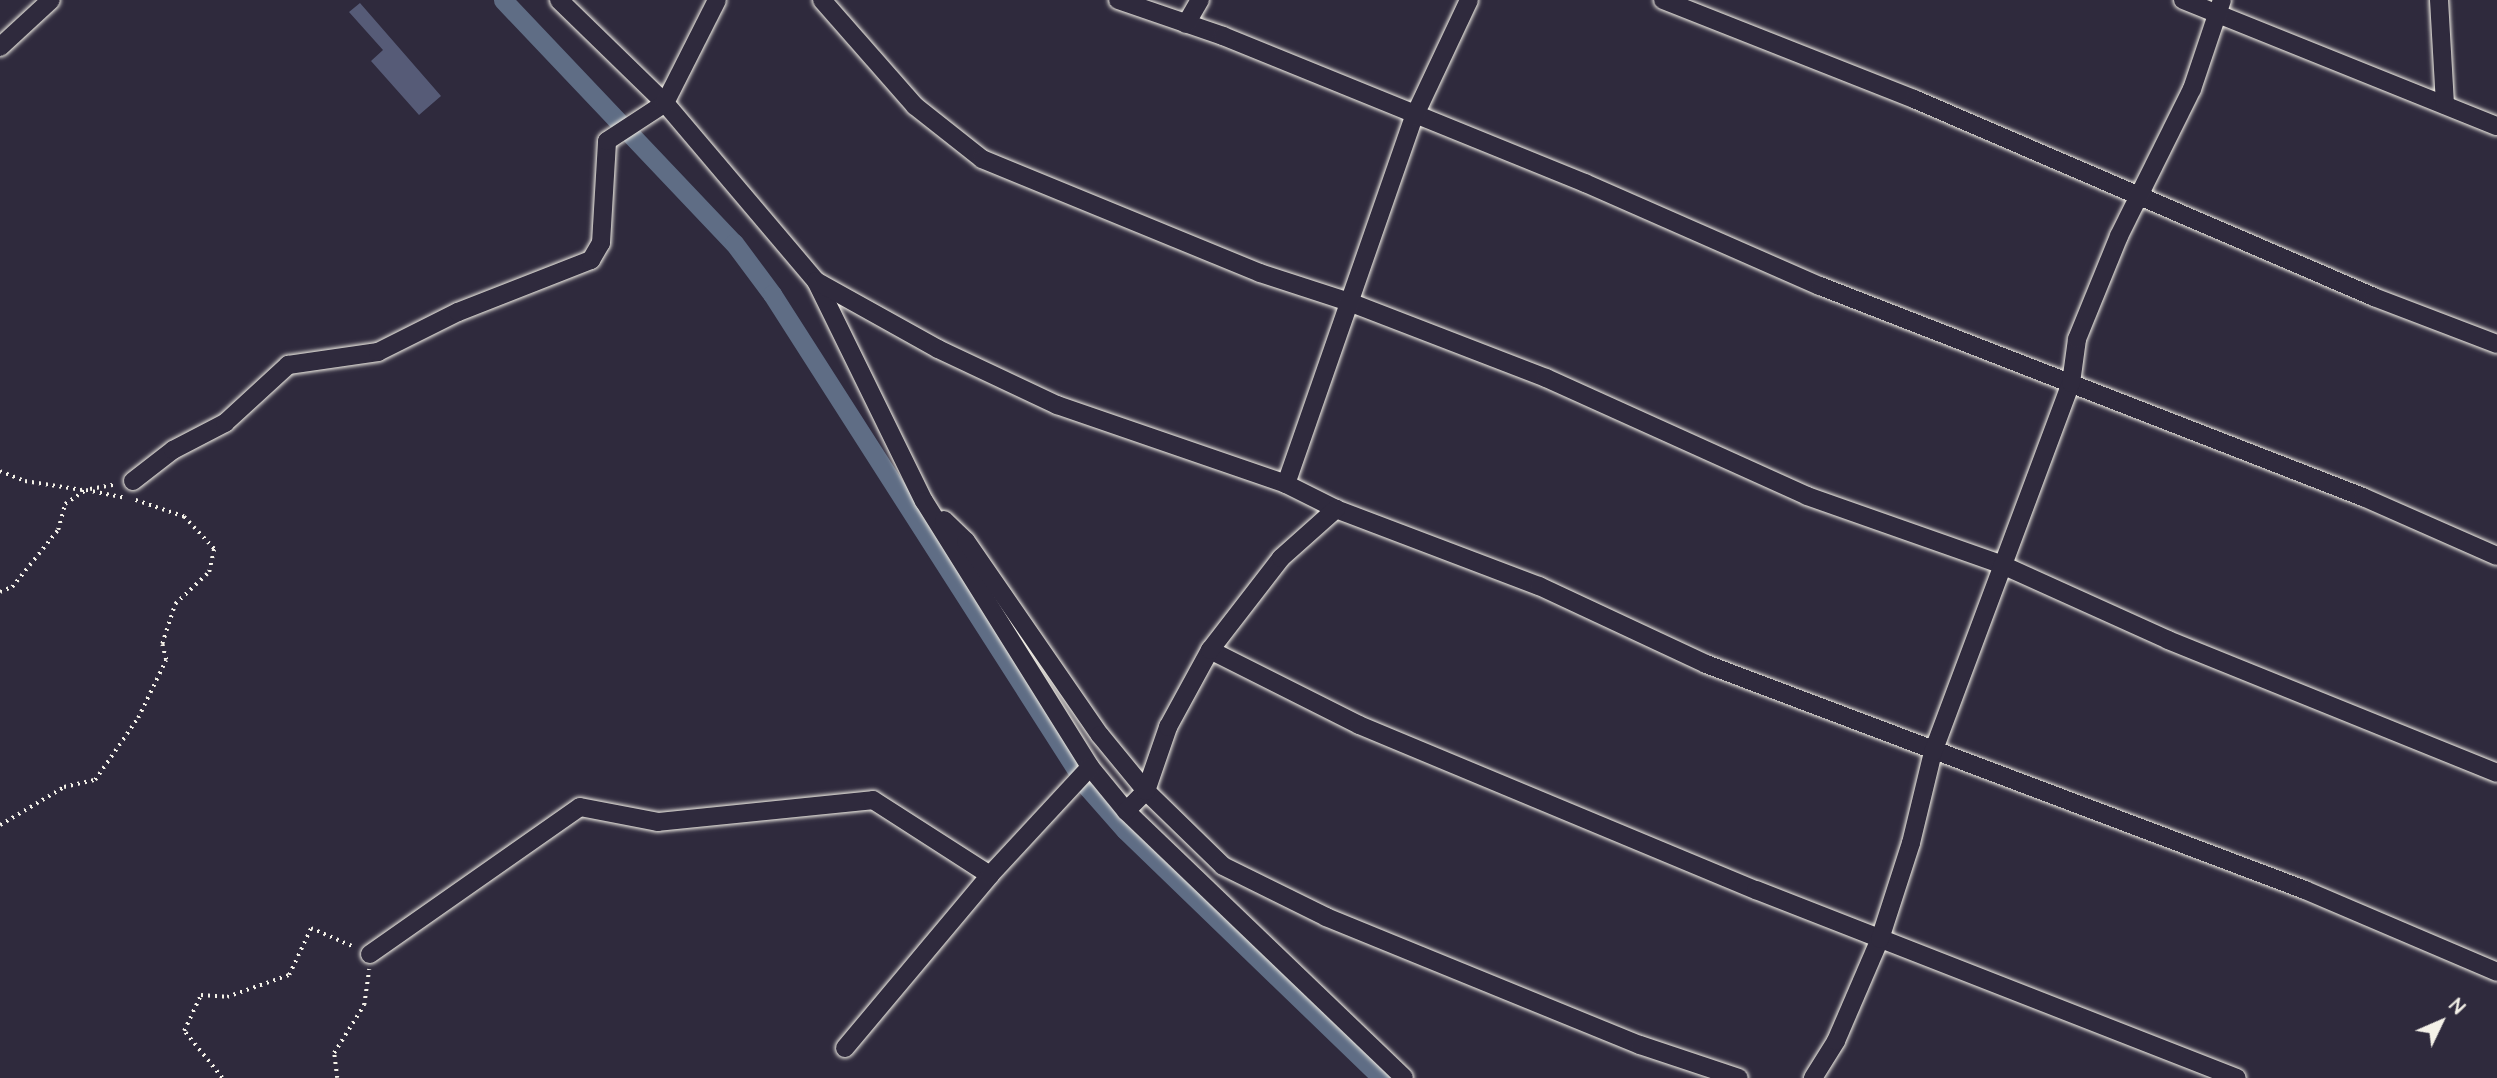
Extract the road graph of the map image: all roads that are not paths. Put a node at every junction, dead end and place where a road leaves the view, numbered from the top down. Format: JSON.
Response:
{"nodes":[{"id":1,"x":51,"y":0,"type":"edge"},
{"id":2,"x":559,"y":0,"type":"edge"},
{"id":3,"x":717,"y":0,"type":"edge"},
{"id":4,"x":822,"y":0,"type":"edge"},
{"id":5,"x":1118,"y":0,"type":"edge"},
{"id":6,"x":1200,"y":0,"type":"edge"},
{"id":7,"x":1469,"y":0,"type":"edge"},
{"id":8,"x":1663,"y":0,"type":"edge"},
{"id":9,"x":2183,"y":0,"type":"edge"},
{"id":10,"x":2439,"y":0,"type":"edge"},
{"id":11,"x":2220,"y":6,"type":"edge"},
{"id":12,"x":1186,"y":24,"type":"junction"},
{"id":13,"x":0,"y":47,"type":"edge"},
{"id":14,"x":665,"y":103,"type":"junction"},
{"id":15,"x":2445,"y":105,"type":"junction"},
{"id":16,"x":1415,"y":117,"type":"junction"},
{"id":17,"x":2497,"y":126,"type":"edge"},
{"id":18,"x":2138,"y":197,"type":"junction"},
{"id":19,"x":816,"y":281,"type":"junction"},
{"id":20,"x":1349,"y":302,"type":"junction"},
{"id":21,"x":2497,"y":344,"type":"edge"},
{"id":22,"x":2071,"y":383,"type":"junction"},
{"id":23,"x":133,"y":481,"type":"road end"},
{"id":24,"x":1286,"y":484,"type":"junction"},
{"id":25,"x":924,"y":501,"type":"junction"},
{"id":26,"x":1336,"y":509,"type":"junction"},
{"id":27,"x":2497,"y":556,"type":"edge"},
{"id":28,"x":2000,"y":564,"type":"junction"},
{"id":29,"x":1210,"y":650,"type":"junction"},
{"id":30,"x":1933,"y":752,"type":"junction"},
{"id":31,"x":1090,"y":767,"type":"junction"},
{"id":32,"x":2497,"y":773,"type":"edge"},
{"id":33,"x":1146,"y":791,"type":"junction"},
{"id":34,"x":1126,"y":811,"type":"junction"},
{"id":35,"x":990,"y":875,"type":"junction"},
{"id":36,"x":1880,"y":939,"type":"junction"},
{"id":37,"x":370,"y":954,"type":"road end"},
{"id":38,"x":2497,"y":972,"type":"edge"},
{"id":39,"x":845,"y":1048,"type":"dead end"},
{"id":40,"x":1404,"y":1078,"type":"edge"},
{"id":41,"x":1739,"y":1078,"type":"edge"},
{"id":42,"x":1813,"y":1078,"type":"edge"},
{"id":43,"x":2236,"y":1078,"type":"edge"}],
"edges":[{"from":1,"to":13,"type":"street"},
{"from":2,"to":14,"type":"street"},
{"from":3,"to":14,"type":"street"},
{"from":4,"to":20,"type":"street"},
{"from":5,"to":12,"type":"street"},
{"from":6,"to":12,"type":"street"},
{"from":7,"to":16,"type":"street"},
{"from":8,"to":18,"type":"street"},
{"from":9,"to":11,"type":"street"},
{"from":10,"to":15,"type":"street"},
{"from":11,"to":15,"type":"street"},
{"from":11,"to":18,"type":"street"},
{"from":12,"to":16,"type":"street"},
{"from":14,"to":19,"type":"street"},
{"from":14,"to":23,"type":"street"},
{"from":15,"to":17,"type":"street"},
{"from":16,"to":20,"type":"street"},
{"from":16,"to":22,"type":"street"},
{"from":18,"to":21,"type":"street"},
{"from":18,"to":22,"type":"street"},
{"from":19,"to":24,"type":"street"},
{"from":19,"to":25,"type":"street"},
{"from":20,"to":24,"type":"street"},
{"from":20,"to":28,"type":"street"},
{"from":22,"to":27,"type":"street"},
{"from":22,"to":28,"type":"street"},
{"from":24,"to":26,"type":"street"},
{"from":25,"to":31,"type":"street"},
{"from":25,"to":33,"type":"street"},
{"from":26,"to":29,"type":"street"},
{"from":26,"to":30,"type":"street"},
{"from":28,"to":30,"type":"street"},
{"from":28,"to":32,"type":"street"},
{"from":29,"to":33,"type":"street"},
{"from":29,"to":36,"type":"street"},
{"from":30,"to":36,"type":"street"},
{"from":30,"to":38,"type":"street"},
{"from":31,"to":34,"type":"street"},
{"from":31,"to":35,"type":"street"},
{"from":33,"to":34,"type":"street"},
{"from":33,"to":41,"type":"street"},
{"from":34,"to":40,"type":"street"},
{"from":35,"to":37,"type":"street"},
{"from":35,"to":39,"type":"street"},
{"from":36,"to":42,"type":"street"},
{"from":36,"to":43,"type":"street"}]}
